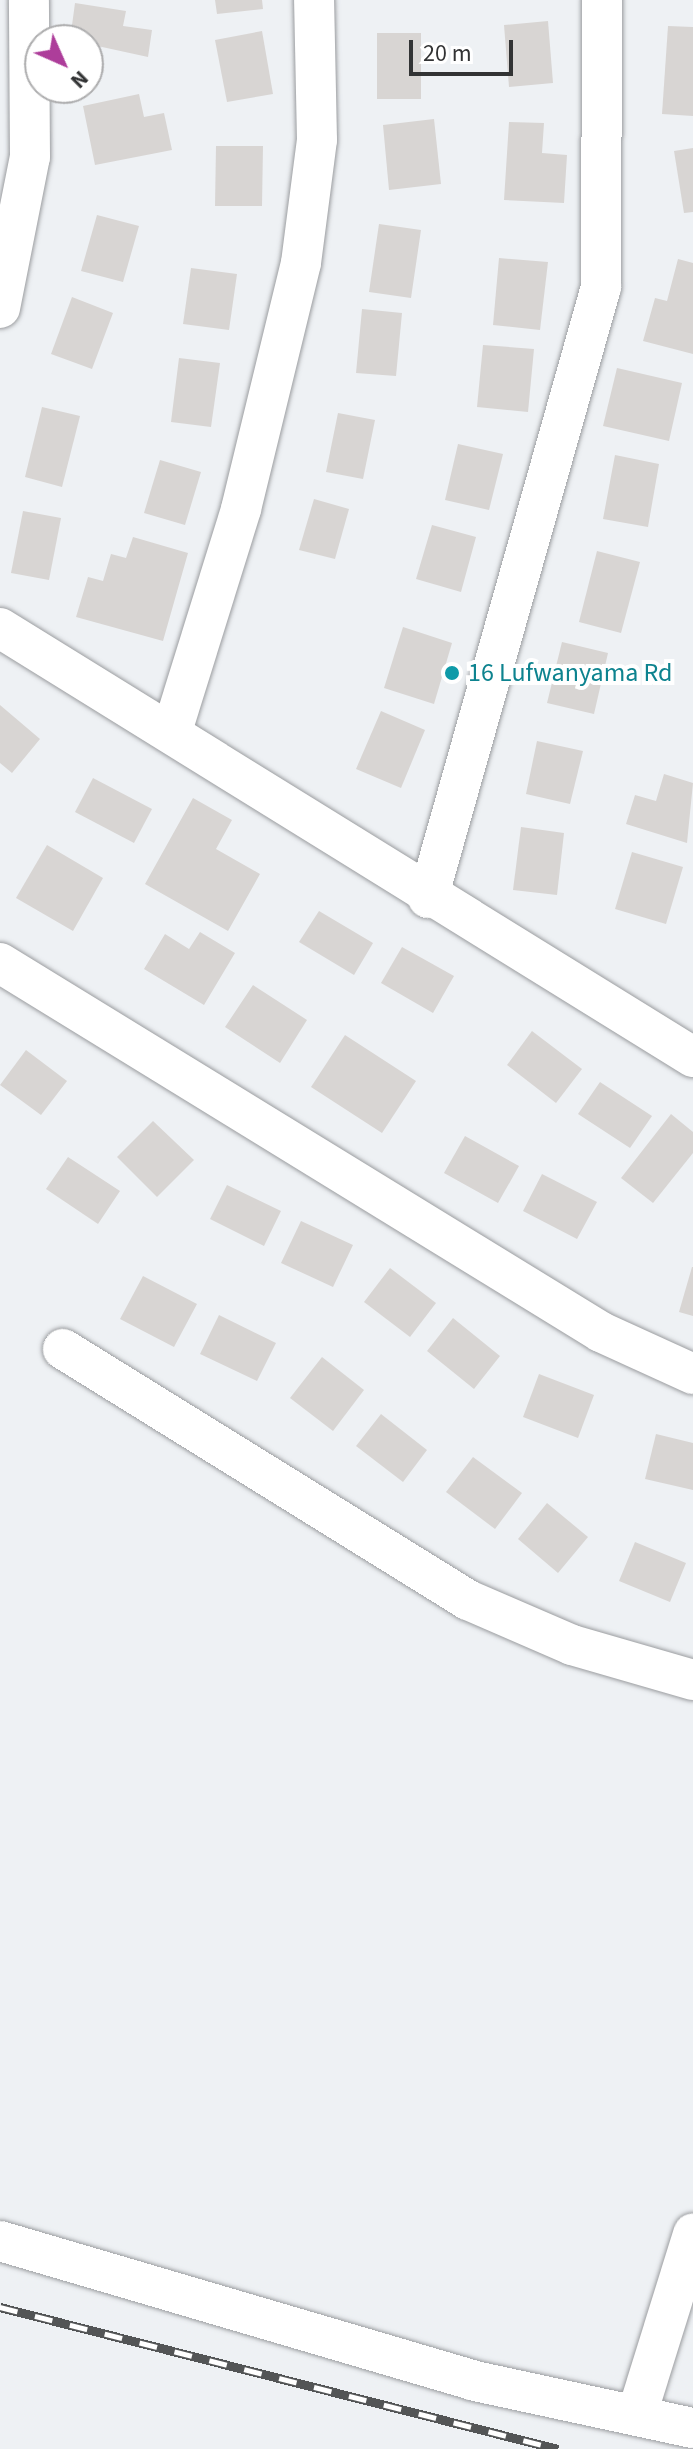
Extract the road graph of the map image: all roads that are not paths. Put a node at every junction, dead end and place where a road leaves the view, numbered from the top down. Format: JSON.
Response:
{"nodes":[{"id":1,"x":29,"y":0,"type":"edge"},
{"id":2,"x":314,"y":0,"type":"edge"},
{"id":3,"x":602,"y":0,"type":"edge"},
{"id":4,"x":0,"y":308,"type":"edge"},
{"id":5,"x":0,"y":628,"type":"edge"},
{"id":6,"x":172,"y":731,"type":"junction"},
{"id":7,"x":428,"y":898,"type":"junction"},
{"id":8,"x":0,"y":963,"type":"edge"},
{"id":9,"x":689,"y":1041,"type":"edge"},
{"id":10,"x":63,"y":1349,"type":"dead end"},
{"id":11,"x":693,"y":1374,"type":"edge"},
{"id":12,"x":693,"y":1680,"type":"edge"},
{"id":13,"x":693,"y":2234,"type":"edge"},
{"id":14,"x":0,"y":2241,"type":"edge"},
{"id":15,"x":637,"y":2414,"type":"junction"},
{"id":16,"x":693,"y":2428,"type":"edge"}],
"edges":[{"from":1,"to":4,"type":"street"},
{"from":2,"to":6,"type":"street"},
{"from":3,"to":7,"type":"street"},
{"from":5,"to":6,"type":"street"},
{"from":6,"to":7,"type":"street"},
{"from":7,"to":9,"type":"street"},
{"from":8,"to":11,"type":"street"},
{"from":10,"to":12,"type":"street"},
{"from":13,"to":15,"type":"street"},
{"from":14,"to":15,"type":"street"},
{"from":15,"to":16,"type":"street"}]}
